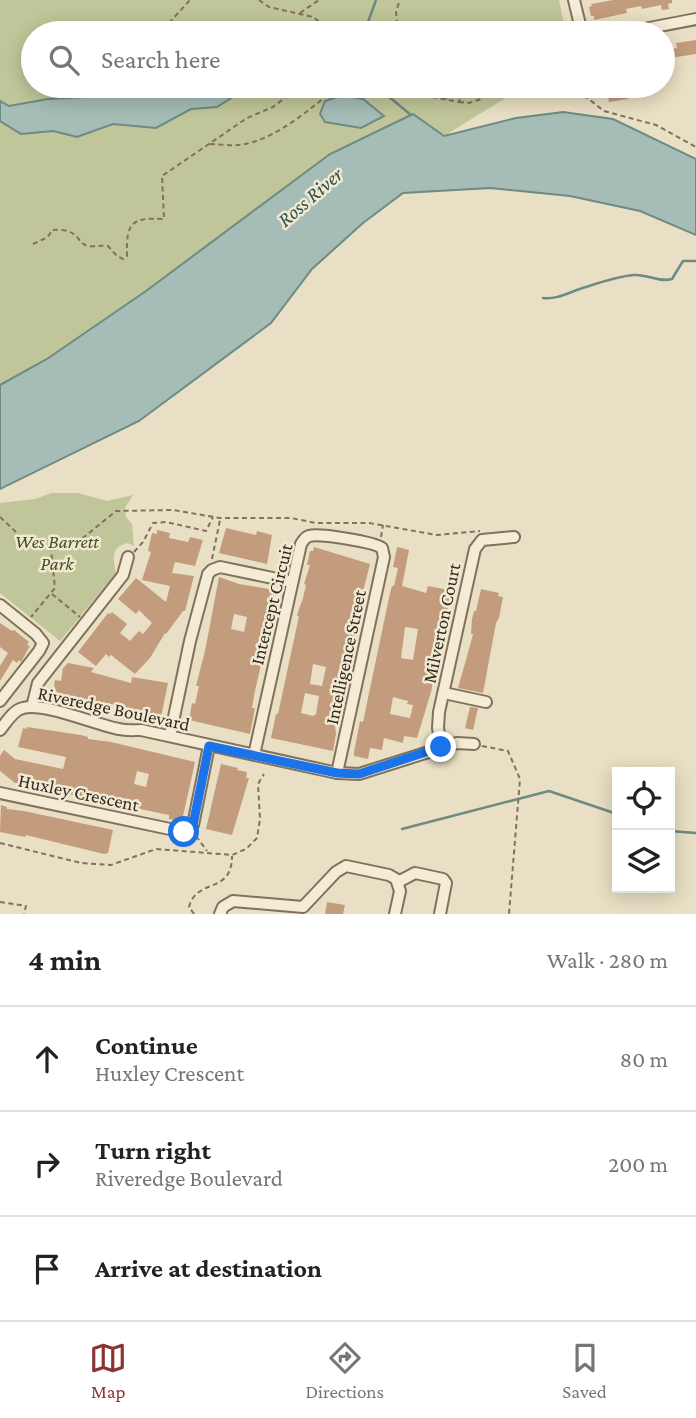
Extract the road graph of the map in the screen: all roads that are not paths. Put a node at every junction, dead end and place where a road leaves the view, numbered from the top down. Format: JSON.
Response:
{"nodes":[{"id":1,"x":574,"y":0,"type":"edge"},
{"id":2,"x":696,"y":19,"type":"edge"},
{"id":3,"x":579,"y":21,"type":"edge"},
{"id":4,"x":675,"y":23,"type":"edge"},
{"id":5,"x":514,"y":537,"type":"dead end"},
{"id":6,"x":380,"y":547,"type":"joint"},
{"id":7,"x":128,"y":557,"type":"road end"},
{"id":8,"x":292,"y":582,"type":"junction"},
{"id":9,"x":0,"y":605,"type":"edge"},
{"id":10,"x":444,"y":693,"type":"junction"},
{"id":11,"x":0,"y":701,"type":"edge"},
{"id":12,"x":486,"y":702,"type":"dead end"},
{"id":13,"x":32,"y":707,"type":"junction"},
{"id":14,"x":0,"y":730,"type":"edge"},
{"id":15,"x":170,"y":736,"type":"junction"},
{"id":16,"x":474,"y":744,"type":"road end"},
{"id":17,"x":209,"y":746,"type":"junction"},
{"id":18,"x":441,"y":747,"type":"junction"},
{"id":19,"x":254,"y":755,"type":"junction"},
{"id":20,"x":337,"y":773,"type":"junction"},
{"id":21,"x":0,"y":793,"type":"edge"},
{"id":22,"x":398,"y":882,"type":"junction"},
{"id":23,"x":223,"y":909,"type":"edge"},
{"id":24,"x":303,"y":910,"type":"edge"},
{"id":25,"x":395,"y":914,"type":"edge"},
{"id":26,"x":439,"y":914,"type":"edge"}],
"edges":[{"from":1,"to":3,"type":"street"},
{"from":2,"to":4,"type":"street"},
{"from":5,"to":10,"type":"street","name":"Milverton Court"},
{"from":6,"to":8,"type":"street","name":"Intercept Circuit"},
{"from":6,"to":20,"type":"street","name":"Intelligence Street"},
{"from":7,"to":13,"type":"street"},
{"from":8,"to":15,"type":"street"},
{"from":8,"to":19,"type":"street","name":"Intercept Circuit"},
{"from":9,"to":11,"type":"street"},
{"from":10,"to":12,"type":"street"},
{"from":10,"to":18,"type":"street","name":"Milverton Court"},
{"from":13,"to":14,"type":"street","name":"Riveredge Boulevard"},
{"from":13,"to":15,"type":"street","name":"Riveredge Boulevard"},
{"from":15,"to":17,"type":"street","name":"Riveredge Boulevard"},
{"from":16,"to":18,"type":"street","name":"Riveredge Boulevard"},
{"from":17,"to":19,"type":"street","name":"Riveredge Boulevard"},
{"from":17,"to":21,"type":"street","name":"Huxley Crescent"},
{"from":18,"to":20,"type":"street","name":"Riveredge Boulevard"},
{"from":19,"to":20,"type":"street","name":"Riveredge Boulevard"},
{"from":22,"to":24,"type":"street"},
{"from":22,"to":25,"type":"street"},
{"from":22,"to":26,"type":"street"},
{"from":23,"to":24,"type":"street"}]}
